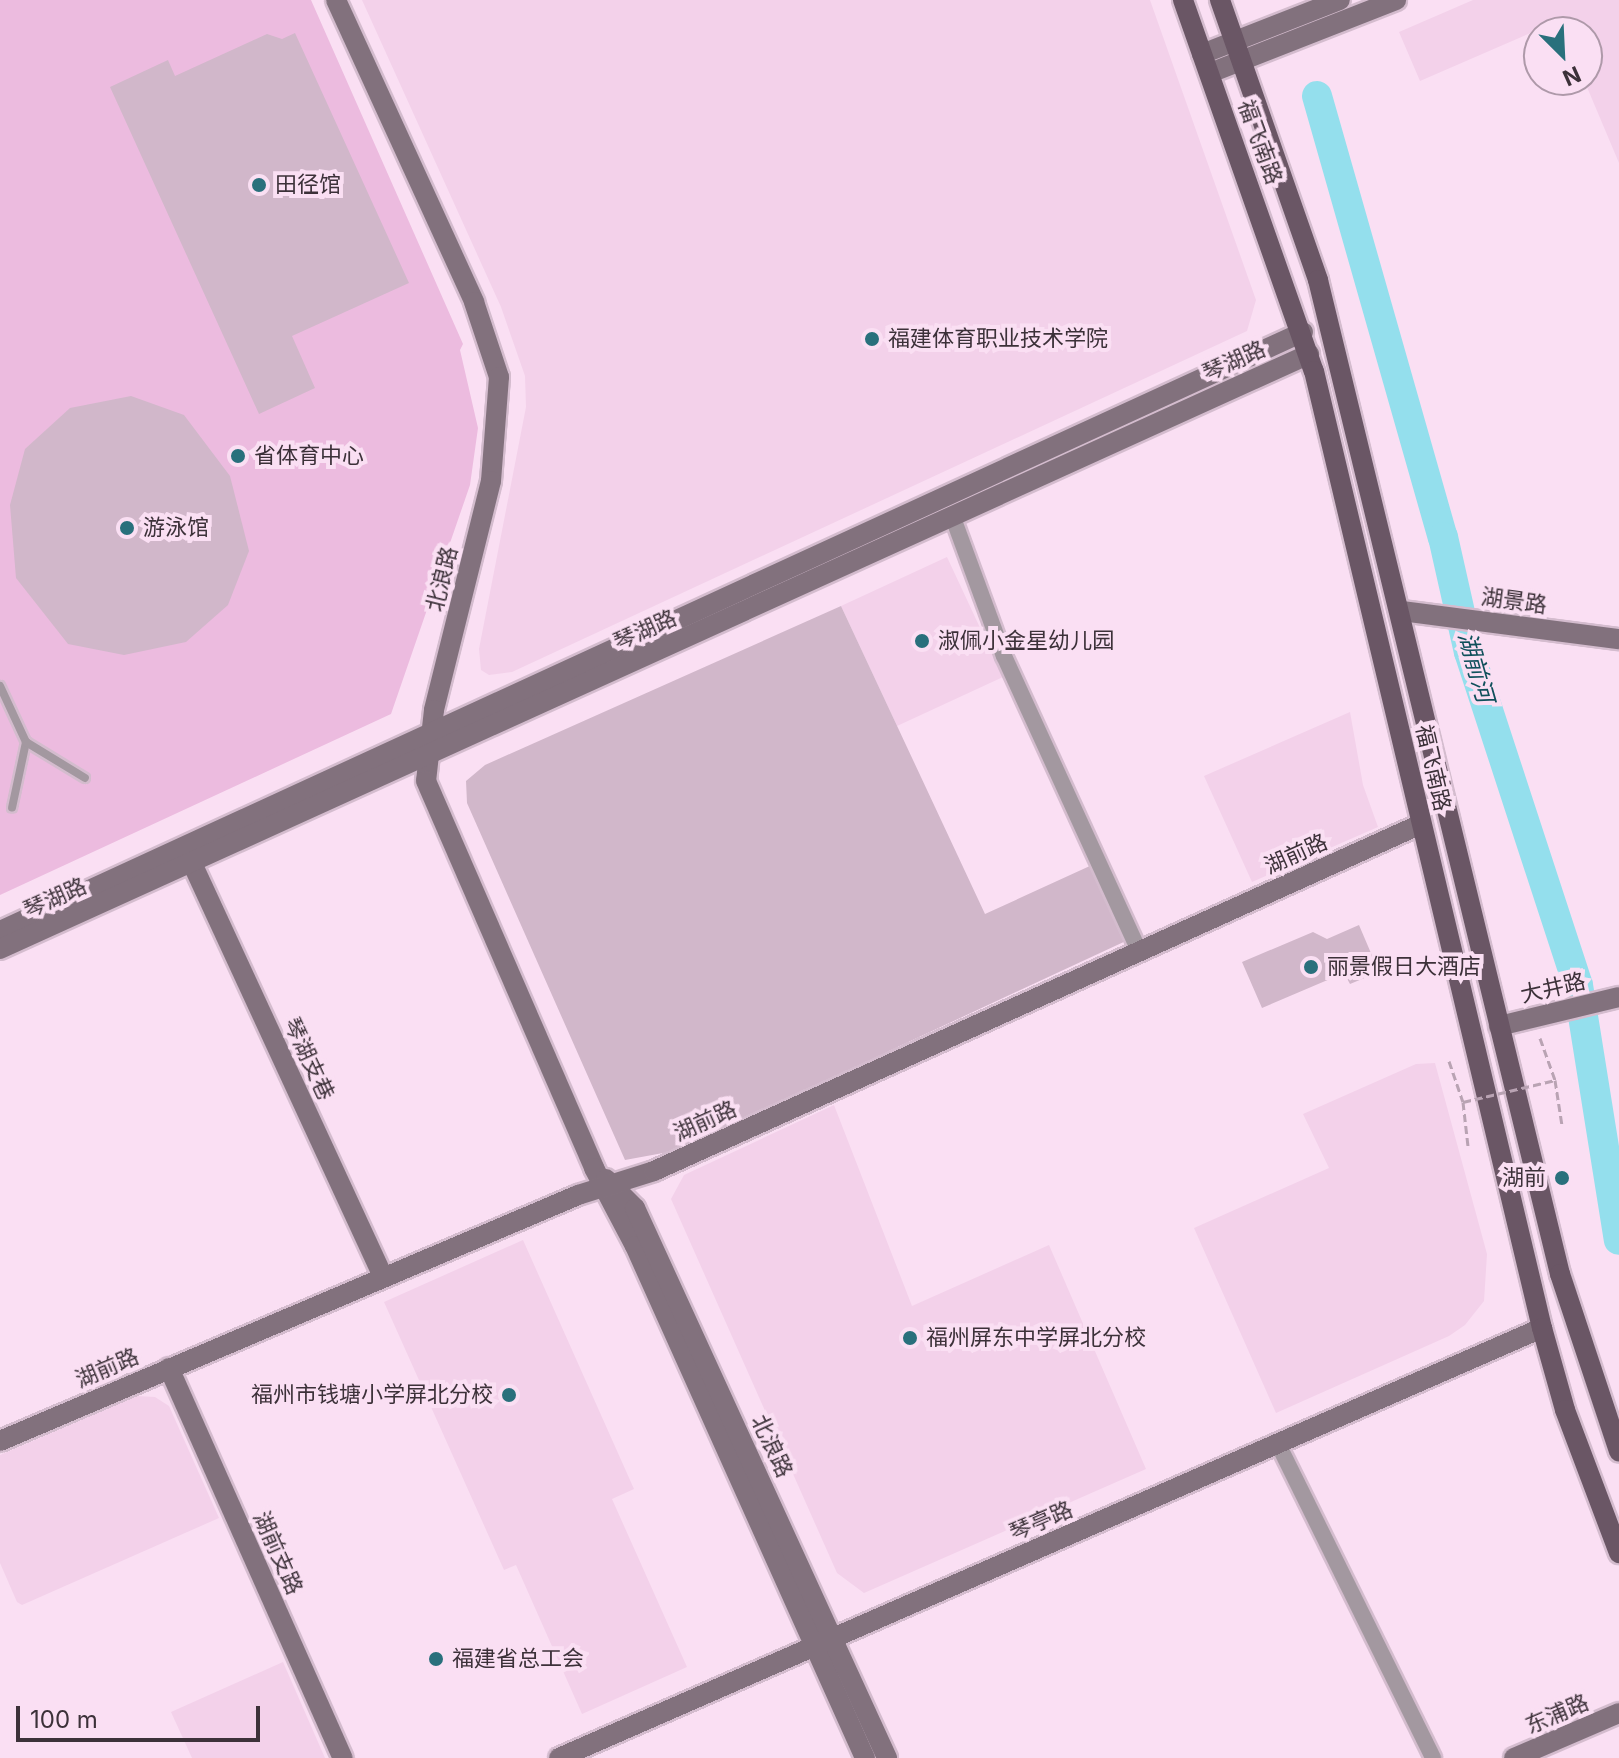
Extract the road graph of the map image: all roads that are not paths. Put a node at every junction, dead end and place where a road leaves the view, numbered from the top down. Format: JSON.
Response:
{"nodes":[{"id":1,"x":336,"y":0,"type":"edge"},
{"id":2,"x":1183,"y":0,"type":"edge"},
{"id":3,"x":1220,"y":0,"type":"edge"},
{"id":4,"x":1340,"y":0,"type":"edge"},
{"id":5,"x":1396,"y":0,"type":"edge"},
{"id":6,"x":1239,"y":51,"type":"junction"},
{"id":7,"x":1206,"y":64,"type":"junction"},
{"id":8,"x":1303,"y":332,"type":"junction"},
{"id":9,"x":1309,"y":354,"type":"junction"},
{"id":10,"x":952,"y":515,"type":"junction"},
{"id":11,"x":1402,"y":611,"type":"junction"},
{"id":12,"x":1619,"y":639,"type":"edge"},
{"id":13,"x":0,"y":686,"type":"edge"},
{"id":14,"x":26,"y":742,"type":"junction"},
{"id":15,"x":428,"y":745,"type":"junction"},
{"id":16,"x":85,"y":778,"type":"dead end"},
{"id":17,"x":12,"y":808,"type":"dead end"},
{"id":18,"x":1421,"y":824,"type":"junction"},
{"id":19,"x":191,"y":861,"type":"junction"},
{"id":20,"x":0,"y":931,"type":"edge"},
{"id":21,"x":0,"y":949,"type":"edge"},
{"id":22,"x":1139,"y":951,"type":"junction"},
{"id":23,"x":1610,"y":999,"type":"edge"},
{"id":24,"x":1499,"y":1026,"type":"junction"},
{"id":25,"x":610,"y":1187,"type":"junction"},
{"id":26,"x":383,"y":1277,"type":"junction"},
{"id":27,"x":1542,"y":1328,"type":"junction"},
{"id":28,"x":169,"y":1368,"type":"junction"},
{"id":29,"x":0,"y":1441,"type":"edge"},
{"id":30,"x":1278,"y":1444,"type":"junction"},
{"id":31,"x":1619,"y":1451,"type":"edge"},
{"id":32,"x":1619,"y":1553,"type":"edge"},
{"id":33,"x":825,"y":1643,"type":"junction"},
{"id":34,"x":1619,"y":1713,"type":"edge"},
{"id":35,"x":343,"y":1758,"type":"edge"},
{"id":36,"x":559,"y":1758,"type":"edge"},
{"id":37,"x":865,"y":1758,"type":"edge"},
{"id":38,"x":887,"y":1758,"type":"edge"},
{"id":39,"x":1433,"y":1758,"type":"edge"},
{"id":40,"x":1514,"y":1758,"type":"edge"}],
"edges":[{"from":1,"to":15,"type":"street","name":"北浪路"},
{"from":2,"to":7,"type":"main road","name":"福飞南路"},
{"from":3,"to":6,"type":"main road","name":"福飞南路"},
{"from":4,"to":6,"type":"street"},
{"from":5,"to":6,"type":"street"},
{"from":6,"to":7,"type":"street"},
{"from":6,"to":11,"type":"main road","name":"福飞南路"},
{"from":7,"to":8,"type":"main road","name":"福飞南路"},
{"from":8,"to":9,"type":"main road","name":"福飞南路"},
{"from":8,"to":15,"type":"street"},
{"from":9,"to":10,"type":"street","name":"琴湖路"},
{"from":9,"to":18,"type":"main road","name":"福飞南路"},
{"from":10,"to":15,"type":"street","name":"琴湖路"},
{"from":10,"to":22,"type":"street"},
{"from":11,"to":12,"type":"street","name":"湖景路"},
{"from":11,"to":24,"type":"main road","name":"福飞南路"},
{"from":13,"to":14,"type":"lane"},
{"from":14,"to":16,"type":"lane"},
{"from":14,"to":17,"type":"lane"},
{"from":15,"to":19,"type":"street","name":"琴湖路"},
{"from":15,"to":20,"type":"street"},
{"from":15,"to":25,"type":"street","name":"北浪路"},
{"from":18,"to":22,"type":"street","name":"湖前路"},
{"from":18,"to":27,"type":"main road","name":"福飞南路"},
{"from":19,"to":21,"type":"street","name":"琴湖路"},
{"from":19,"to":26,"type":"street","name":"琴湖支巷"},
{"from":22,"to":25,"type":"street","name":"湖前路"},
{"from":23,"to":24,"type":"street","name":"大井路"},
{"from":24,"to":31,"type":"main road","name":"福飞南路"},
{"from":25,"to":26,"type":"street","name":"湖前路"},
{"from":25,"to":33,"type":"street","name":"北浪路"},
{"from":26,"to":28,"type":"street","name":"湖前路"},
{"from":27,"to":30,"type":"street","name":"琴亭路"},
{"from":27,"to":32,"type":"main road","name":"福飞南路"},
{"from":28,"to":29,"type":"street","name":"湖前路"},
{"from":28,"to":35,"type":"street","name":"湖前支路"},
{"from":30,"to":33,"type":"street","name":"琴亭路"},
{"from":30,"to":39,"type":"street"},
{"from":33,"to":36,"type":"street","name":"琴亭路"},
{"from":33,"to":37,"type":"street","name":"北浪路"},
{"from":33,"to":38,"type":"street","name":"北浪路"},
{"from":34,"to":40,"type":"street","name":"东浦路"}]}
